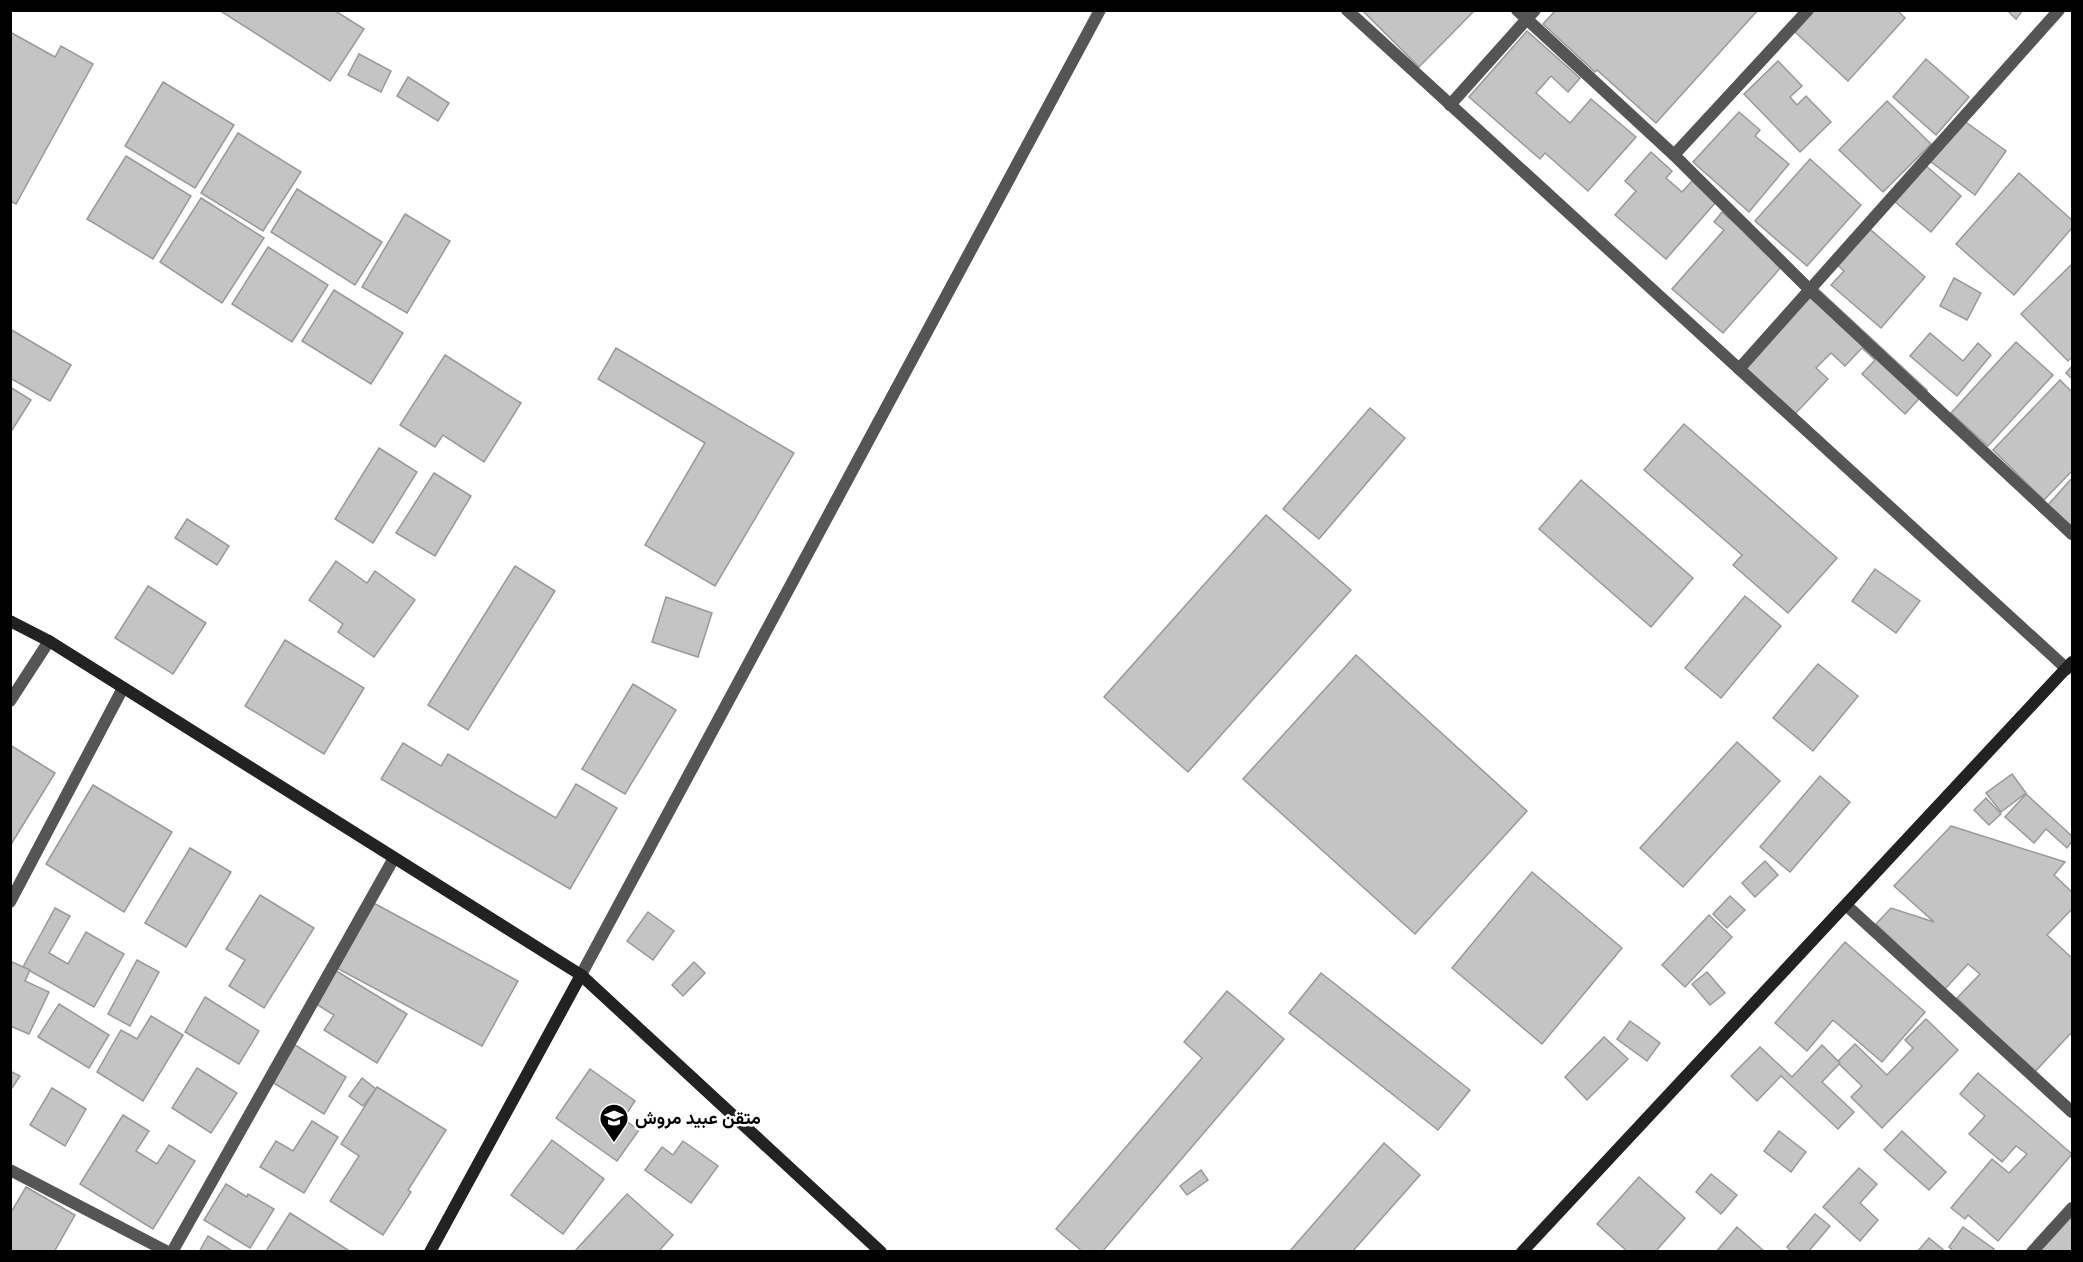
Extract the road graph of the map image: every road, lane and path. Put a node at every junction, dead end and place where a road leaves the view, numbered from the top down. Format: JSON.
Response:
{"nodes":[{"id":1,"x":1100,"y":10,"type":"edge"},
{"id":2,"x":1347,"y":10,"type":"edge"},
{"id":3,"x":1517,"y":10,"type":"edge"},
{"id":4,"x":1808,"y":10,"type":"edge"},
{"id":5,"x":2059,"y":10,"type":"edge"},
{"id":6,"x":1531,"y":15,"type":"edge"},
{"id":7,"x":1450,"y":105,"type":"junction"},
{"id":8,"x":1674,"y":155,"type":"junction"},
{"id":9,"x":1810,"y":290,"type":"junction"},
{"id":10,"x":1739,"y":369,"type":"junction"},
{"id":11,"x":2073,"y":534,"type":"edge"},
{"id":12,"x":10,"y":621,"type":"edge"},
{"id":13,"x":49,"y":641,"type":"junction"},
{"id":14,"x":2070,"y":665,"type":"edge"},
{"id":15,"x":123,"y":688,"type":"junction"},
{"id":16,"x":10,"y":701,"type":"edge"},
{"id":17,"x":394,"y":858,"type":"junction"},
{"id":18,"x":10,"y":902,"type":"edge"},
{"id":19,"x":1846,"y":905,"type":"junction"},
{"id":20,"x":581,"y":975,"type":"junction"},
{"id":21,"x":2073,"y":1112,"type":"edge"},
{"id":22,"x":10,"y":1170,"type":"edge"},
{"id":23,"x":2073,"y":1208,"type":"edge"},
{"id":24,"x":170,"y":1251,"type":"edge"},
{"id":25,"x":430,"y":1251,"type":"edge"},
{"id":26,"x":881,"y":1251,"type":"edge"},
{"id":27,"x":1522,"y":1251,"type":"edge"},
{"id":28,"x":2032,"y":1251,"type":"edge"}],
"edges":[{"from":1,"to":20,"type":"street"},
{"from":2,"to":7,"type":"street"},
{"from":3,"to":6,"type":"street"},
{"from":4,"to":8,"type":"street"},
{"from":5,"to":9,"type":"street"},
{"from":6,"to":7,"type":"street"},
{"from":6,"to":8,"type":"street"},
{"from":7,"to":10,"type":"street"},
{"from":8,"to":9,"type":"street"},
{"from":9,"to":10,"type":"street"},
{"from":9,"to":11,"type":"street"},
{"from":10,"to":14,"type":"street"},
{"from":12,"to":13,"type":"street"},
{"from":13,"to":15,"type":"street"},
{"from":13,"to":16,"type":"street"},
{"from":14,"to":19,"type":"street"},
{"from":15,"to":17,"type":"street"},
{"from":15,"to":18,"type":"street"},
{"from":17,"to":20,"type":"street"},
{"from":17,"to":24,"type":"street"},
{"from":19,"to":21,"type":"street"},
{"from":19,"to":27,"type":"street"},
{"from":20,"to":25,"type":"street"},
{"from":20,"to":26,"type":"street"},
{"from":22,"to":24,"type":"street"},
{"from":23,"to":28,"type":"street"}]}
